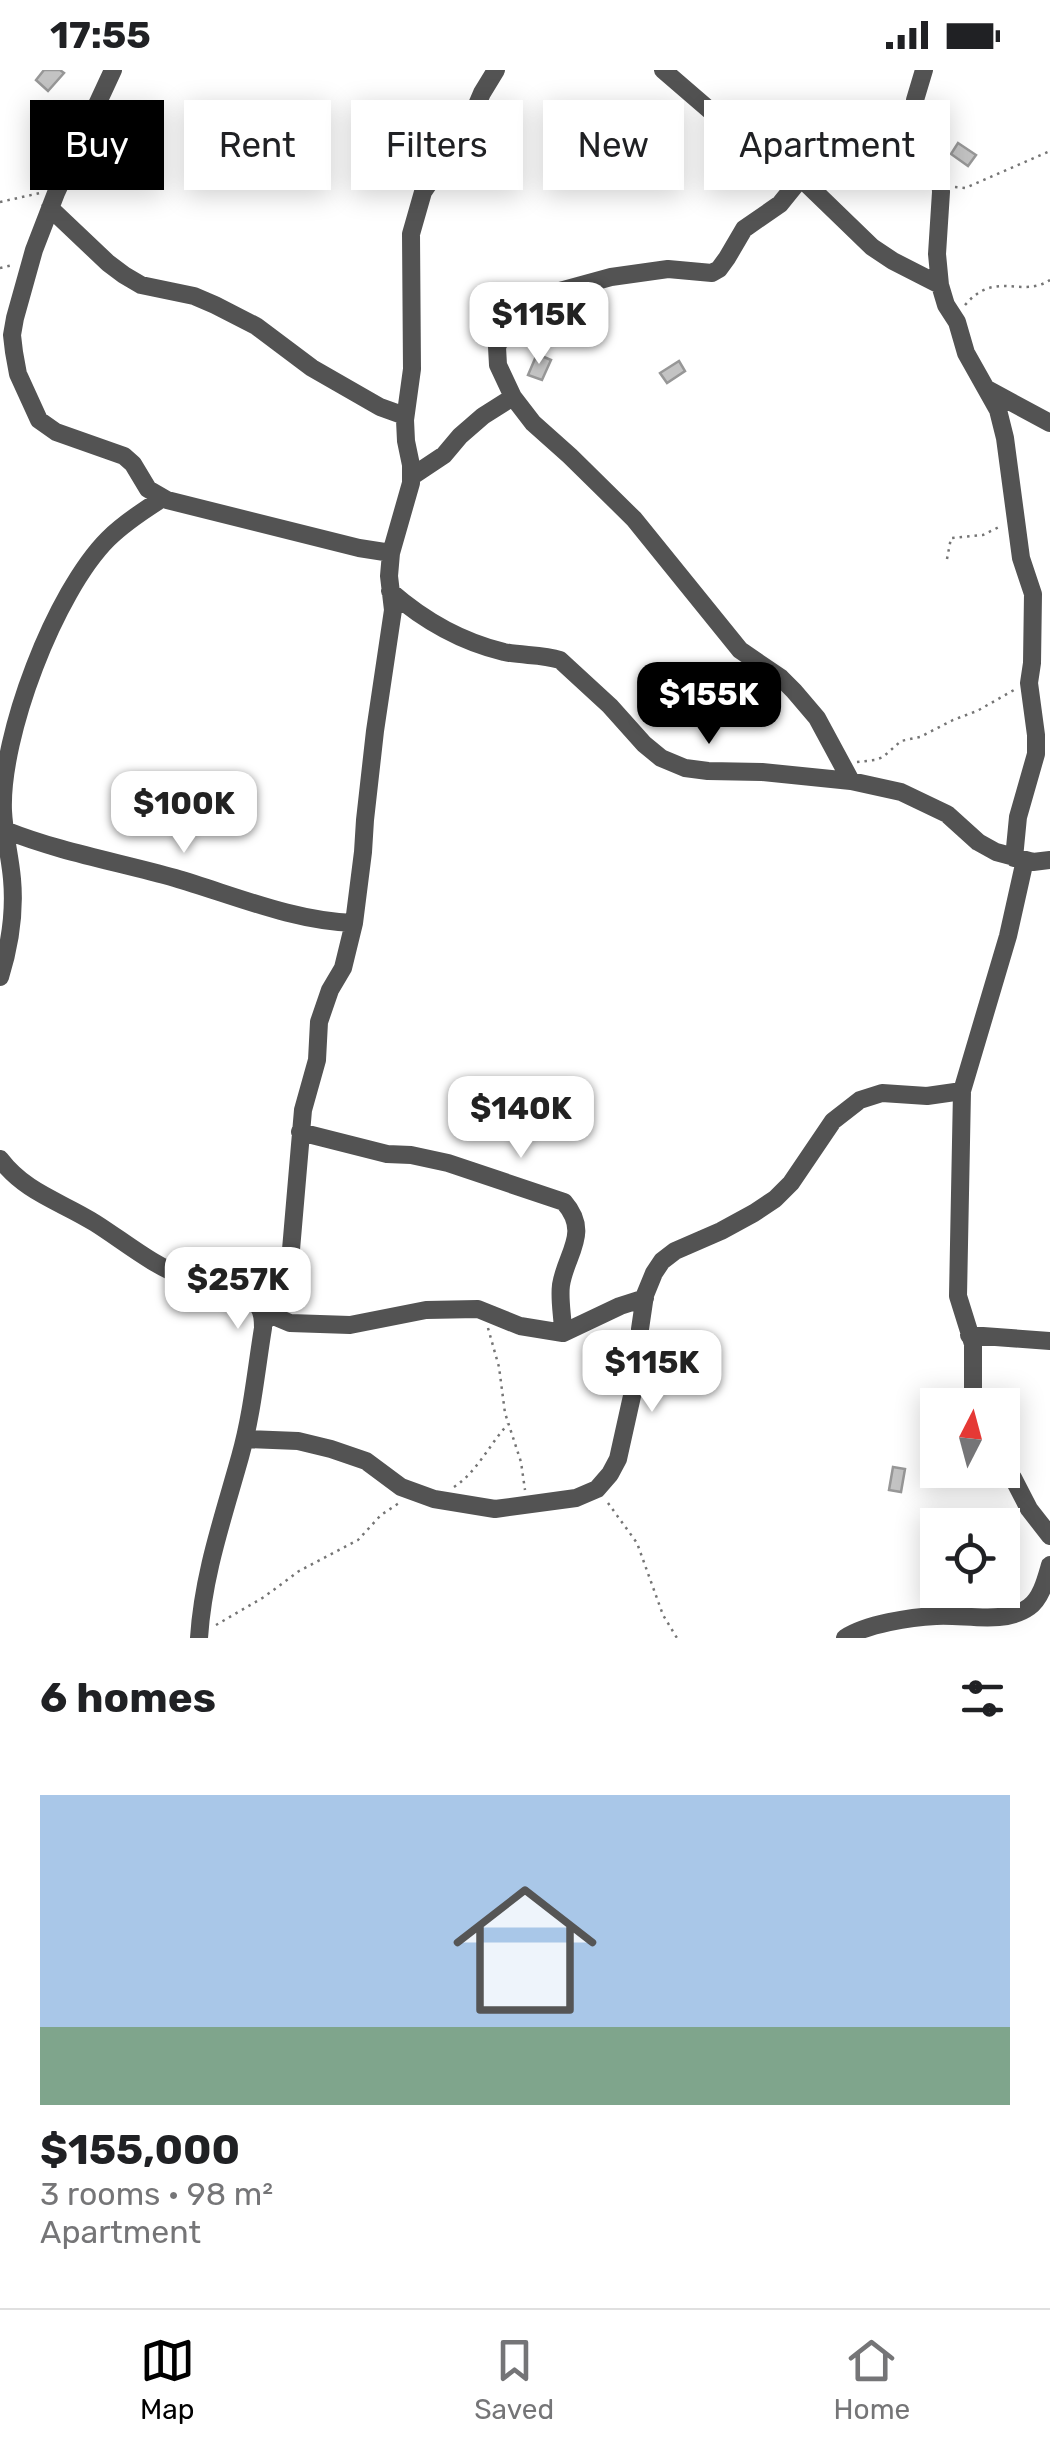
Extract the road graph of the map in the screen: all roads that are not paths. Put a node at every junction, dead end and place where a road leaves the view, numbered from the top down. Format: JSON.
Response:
{"nodes":[{"id":1,"x":112,"y":70,"type":"edge"},
{"id":2,"x":496,"y":70,"type":"edge"},
{"id":3,"x":663,"y":70,"type":"edge"},
{"id":4,"x":924,"y":70,"type":"edge"},
{"id":5,"x":483,"y":79,"type":"edge"},
{"id":6,"x":704,"y":105,"type":"edge"},
{"id":7,"x":791,"y":190,"type":"edge"},
{"id":8,"x":813,"y":190,"type":"edge"},
{"id":9,"x":53,"y":201,"type":"junction"},
{"id":10,"x":940,"y":286,"type":"junction"},
{"id":11,"x":988,"y":389,"type":"junction"},
{"id":12,"x":512,"y":398,"type":"junction"},
{"id":13,"x":405,"y":416,"type":"junction"},
{"id":14,"x":1050,"y":424,"type":"edge"},
{"id":15,"x":411,"y":477,"type":"junction"},
{"id":16,"x":163,"y":498,"type":"junction"},
{"id":17,"x":390,"y":553,"type":"junction"},
{"id":18,"x":390,"y":591,"type":"junction"},
{"id":19,"x":851,"y":781,"type":"junction"},
{"id":20,"x":5,"y":830,"type":"junction"},
{"id":21,"x":1019,"y":859,"type":"junction"},
{"id":22,"x":1050,"y":860,"type":"edge"},
{"id":23,"x":354,"y":923,"type":"junction"},
{"id":24,"x":0,"y":977,"type":"edge"},
{"id":25,"x":962,"y":1091,"type":"junction"},
{"id":26,"x":300,"y":1132,"type":"junction"},
{"id":27,"x":0,"y":1160,"type":"edge"},
{"id":28,"x":645,"y":1298,"type":"junction"},
{"id":29,"x":267,"y":1319,"type":"junction"},
{"id":30,"x":563,"y":1333,"type":"junction"},
{"id":31,"x":968,"y":1336,"type":"junction"},
{"id":32,"x":1050,"y":1341,"type":"edge"},
{"id":33,"x":973,"y":1388,"type":"edge"},
{"id":34,"x":244,"y":1440,"type":"junction"},
{"id":35,"x":1018,"y":1488,"type":"edge"},
{"id":36,"x":1050,"y":1536,"type":"edge"},
{"id":37,"x":1050,"y":1566,"type":"edge"},
{"id":38,"x":199,"y":1637,"type":"edge"},
{"id":39,"x":845,"y":1638,"type":"edge"}],
"edges":[{"from":1,"to":9,"type":"street"},
{"from":2,"to":5,"type":"street"},
{"from":3,"to":6,"type":"street"},
{"from":4,"to":10,"type":"street"},
{"from":5,"to":13,"type":"street"},
{"from":7,"to":12,"type":"street"},
{"from":8,"to":10,"type":"street"},
{"from":9,"to":13,"type":"street"},
{"from":9,"to":16,"type":"street"},
{"from":10,"to":11,"type":"street"},
{"from":11,"to":14,"type":"street"},
{"from":11,"to":21,"type":"street"},
{"from":12,"to":15,"type":"street"},
{"from":12,"to":19,"type":"street"},
{"from":13,"to":15,"type":"street"},
{"from":15,"to":17,"type":"street"},
{"from":16,"to":17,"type":"street"},
{"from":16,"to":20,"type":"street"},
{"from":17,"to":18,"type":"street"},
{"from":18,"to":19,"type":"street"},
{"from":18,"to":23,"type":"street"},
{"from":19,"to":21,"type":"street"},
{"from":20,"to":23,"type":"street"},
{"from":20,"to":24,"type":"street"},
{"from":21,"to":22,"type":"street"},
{"from":21,"to":25,"type":"street"},
{"from":23,"to":26,"type":"street"},
{"from":25,"to":28,"type":"street"},
{"from":25,"to":31,"type":"street"},
{"from":26,"to":29,"type":"street"},
{"from":26,"to":30,"type":"street"},
{"from":27,"to":29,"type":"street"},
{"from":28,"to":30,"type":"street"},
{"from":28,"to":34,"type":"street"},
{"from":29,"to":30,"type":"street"},
{"from":29,"to":34,"type":"street"},
{"from":31,"to":32,"type":"street"},
{"from":31,"to":33,"type":"street"},
{"from":34,"to":38,"type":"street"},
{"from":35,"to":36,"type":"street"},
{"from":37,"to":39,"type":"street"}]}
